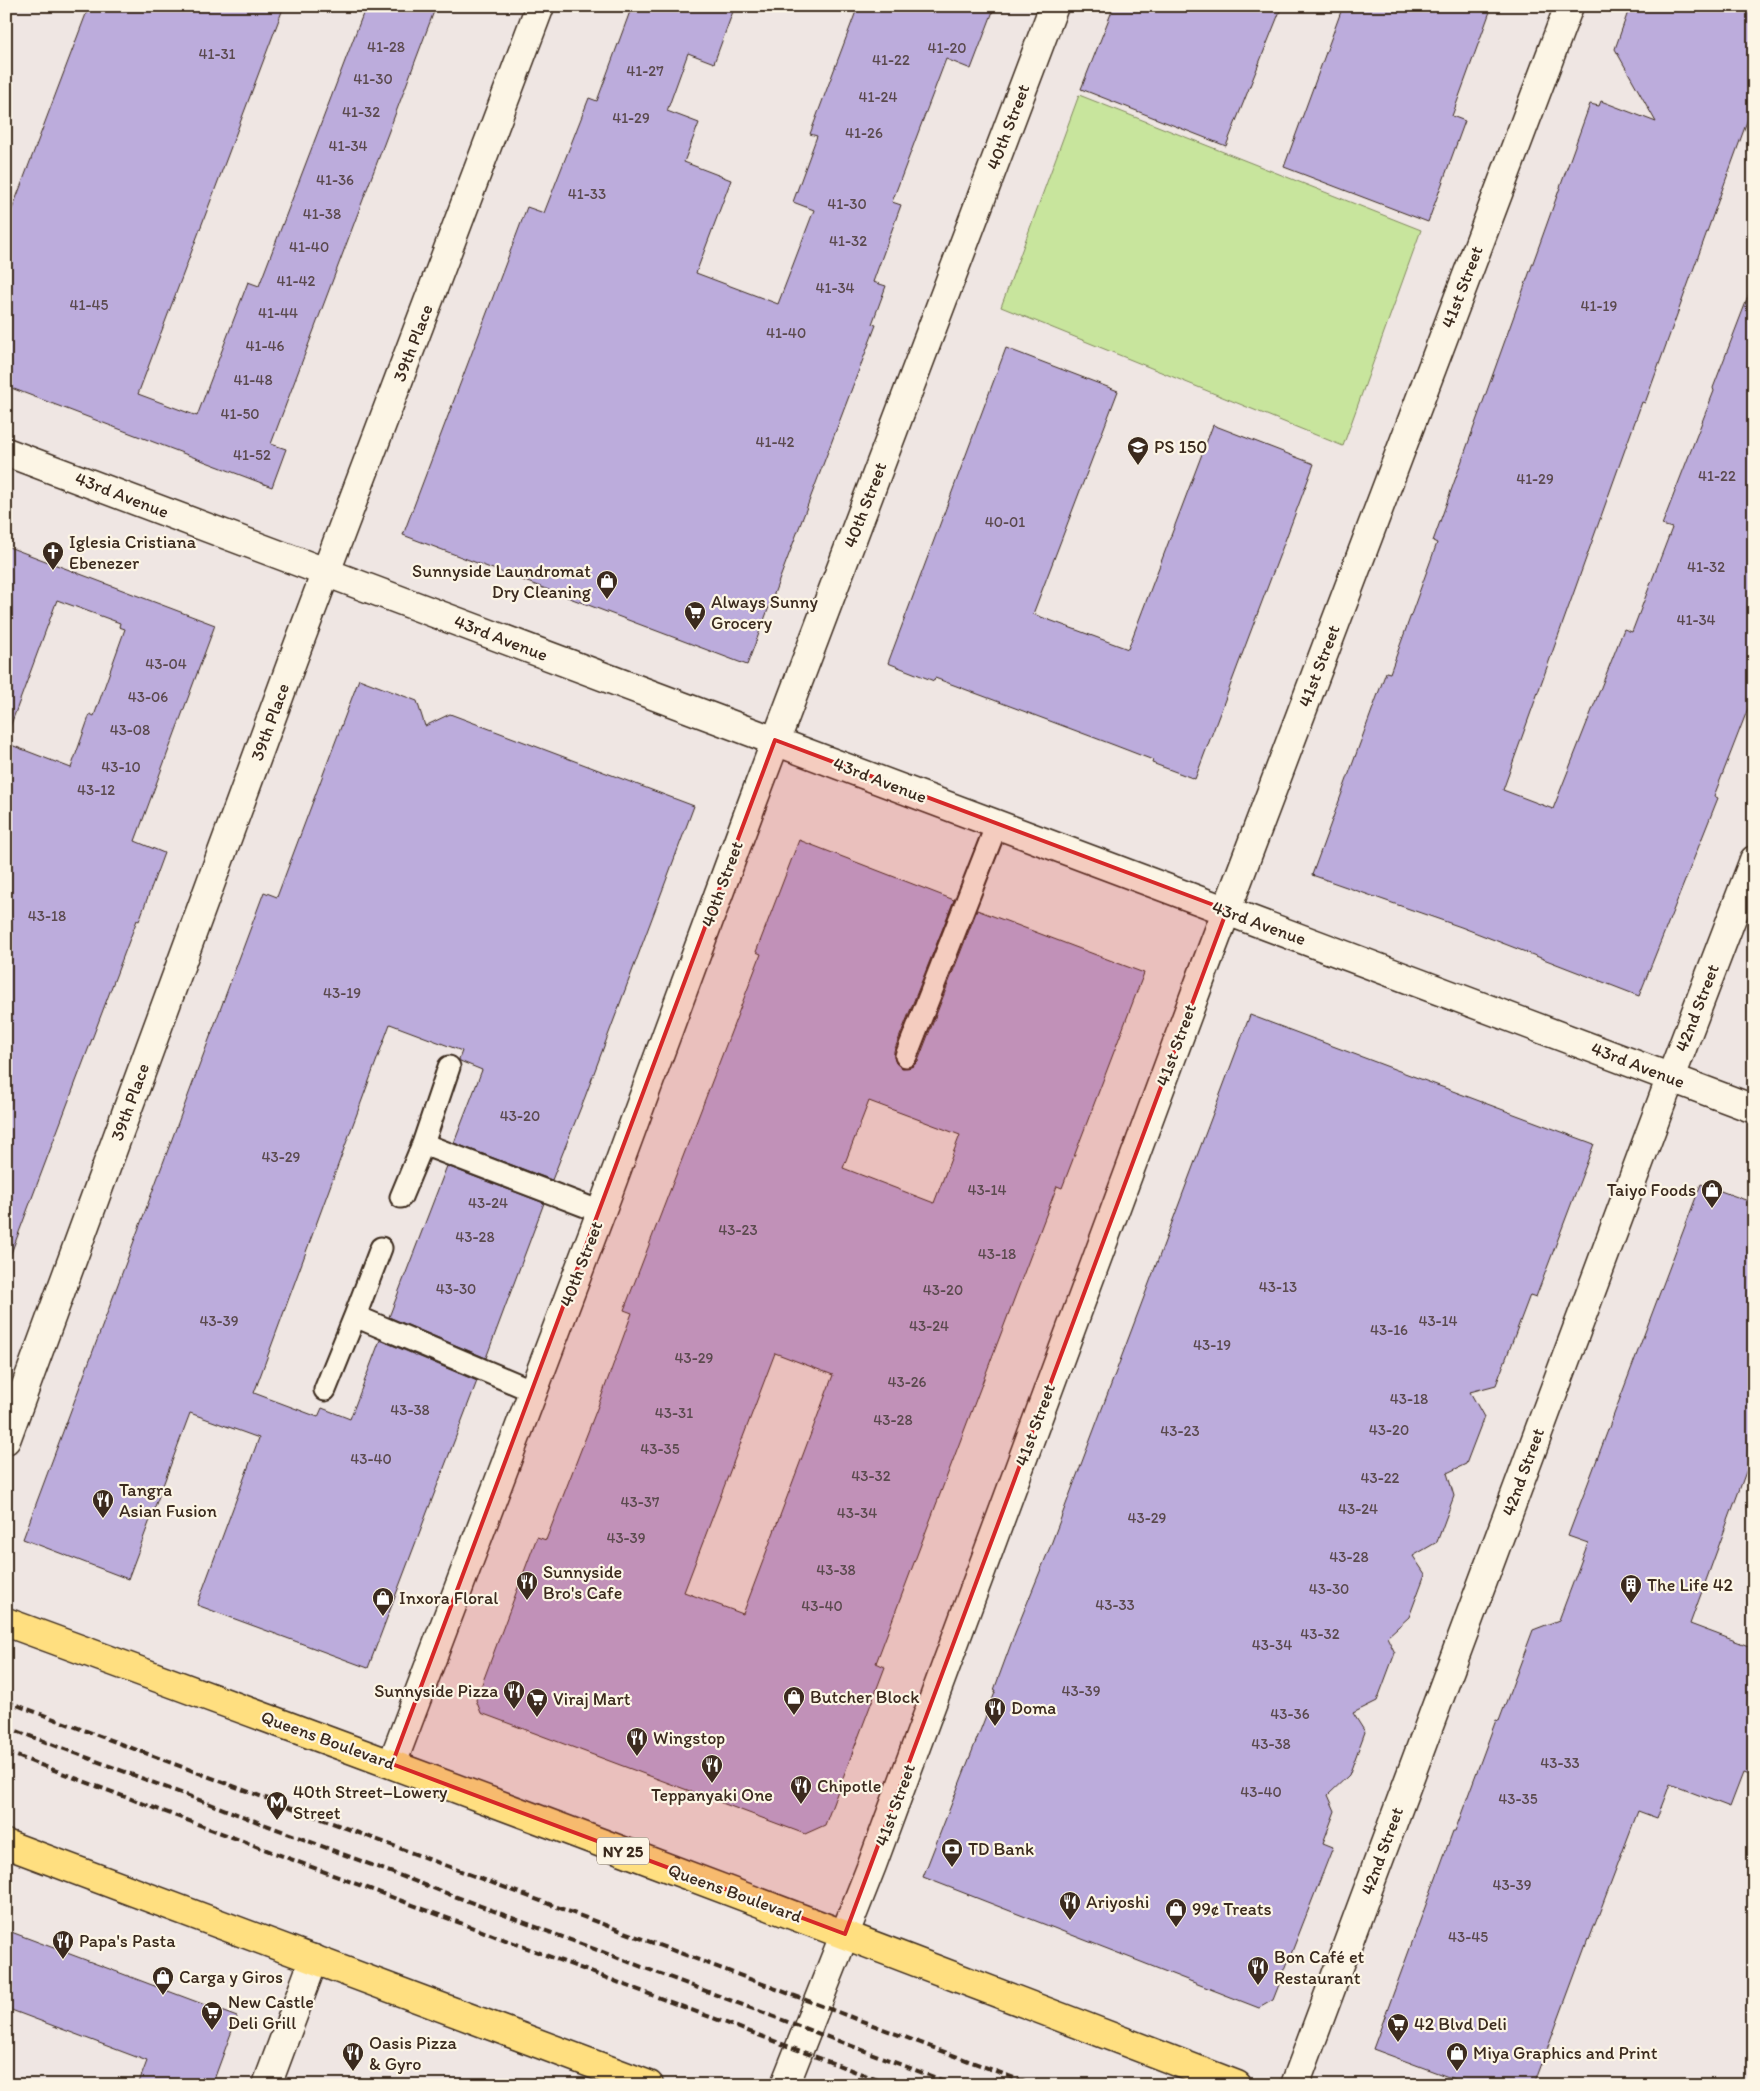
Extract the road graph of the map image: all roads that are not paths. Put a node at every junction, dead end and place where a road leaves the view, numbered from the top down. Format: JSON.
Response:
{"nodes":[{"id":1,"x":540,"y":6,"type":"edge"},
{"id":2,"x":1054,"y":6,"type":"edge"},
{"id":3,"x":1569,"y":6,"type":"edge"},
{"id":4,"x":6,"y":452,"type":"edge"},
{"id":5,"x":326,"y":572,"type":"junction"},
{"id":6,"x":776,"y":740,"type":"junction"},
{"id":7,"x":997,"y":824,"type":"junction"},
{"id":8,"x":1754,"y":860,"type":"edge"},
{"id":9,"x":1226,"y":910,"type":"junction"},
{"id":10,"x":906,"y":1056,"type":"dead end"},
{"id":11,"x":449,"y":1067,"type":"dead end"},
{"id":12,"x":1670,"y":1077,"type":"junction"},
{"id":13,"x":1754,"y":1109,"type":"edge"},
{"id":14,"x":423,"y":1144,"type":"junction"},
{"id":15,"x":401,"y":1197,"type":"dead end"},
{"id":16,"x":601,"y":1212,"type":"junction"},
{"id":17,"x":381,"y":1248,"type":"dead end"},
{"id":18,"x":355,"y":1316,"type":"junction"},
{"id":19,"x":325,"y":1390,"type":"dead end"},
{"id":20,"x":533,"y":1391,"type":"junction"},
{"id":21,"x":6,"y":1440,"type":"edge"},
{"id":22,"x":6,"y":1622,"type":"edge"},
{"id":23,"x":392,"y":1764,"type":"junction"},
{"id":24,"x":6,"y":1844,"type":"edge"},
{"id":25,"x":845,"y":1934,"type":"junction"},
{"id":26,"x":314,"y":1959,"type":"junction"},
{"id":27,"x":267,"y":2085,"type":"edge"},
{"id":28,"x":649,"y":2085,"type":"edge"},
{"id":29,"x":785,"y":2085,"type":"edge"},
{"id":30,"x":1237,"y":2085,"type":"edge"},
{"id":31,"x":1295,"y":2085,"type":"edge"}],
"edges":[{"from":1,"to":5,"type":"street","name":"39th Place"},
{"from":2,"to":6,"type":"street","name":"40th Street"},
{"from":3,"to":9,"type":"street","name":"41st Street"},
{"from":4,"to":5,"type":"street","name":"43rd Avenue"},
{"from":5,"to":6,"type":"street","name":"43rd Avenue"},
{"from":5,"to":21,"type":"street","name":"39th Place"},
{"from":6,"to":7,"type":"street","name":"43rd Avenue"},
{"from":6,"to":16,"type":"street","name":"40th Street"},
{"from":7,"to":9,"type":"street","name":"43rd Avenue"},
{"from":7,"to":10,"type":"lane"},
{"from":8,"to":12,"type":"street","name":"42nd Street"},
{"from":9,"to":12,"type":"street","name":"43rd Avenue"},
{"from":9,"to":25,"type":"street","name":"41st Street"},
{"from":11,"to":14,"type":"lane"},
{"from":12,"to":13,"type":"street","name":"43rd Avenue"},
{"from":12,"to":31,"type":"street","name":"42nd Street"},
{"from":14,"to":15,"type":"lane"},
{"from":14,"to":16,"type":"lane"},
{"from":16,"to":20,"type":"street","name":"40th Street"},
{"from":17,"to":18,"type":"lane"},
{"from":18,"to":19,"type":"lane"},
{"from":18,"to":20,"type":"lane"},
{"from":20,"to":23,"type":"street","name":"40th Street"},
{"from":22,"to":23,"type":"main road","name":"Queens Boulevard","number":"NY 25"},
{"from":23,"to":25,"type":"main road","name":"Queens Boulevard","number":"NY 25"},
{"from":24,"to":26,"type":"main road"},
{"from":25,"to":29,"type":"street","name":"41st Street"},
{"from":25,"to":30,"type":"main road","name":"Queens Boulevard","number":"NY 25"},
{"from":26,"to":27,"type":"street"},
{"from":26,"to":28,"type":"main road"}]}
